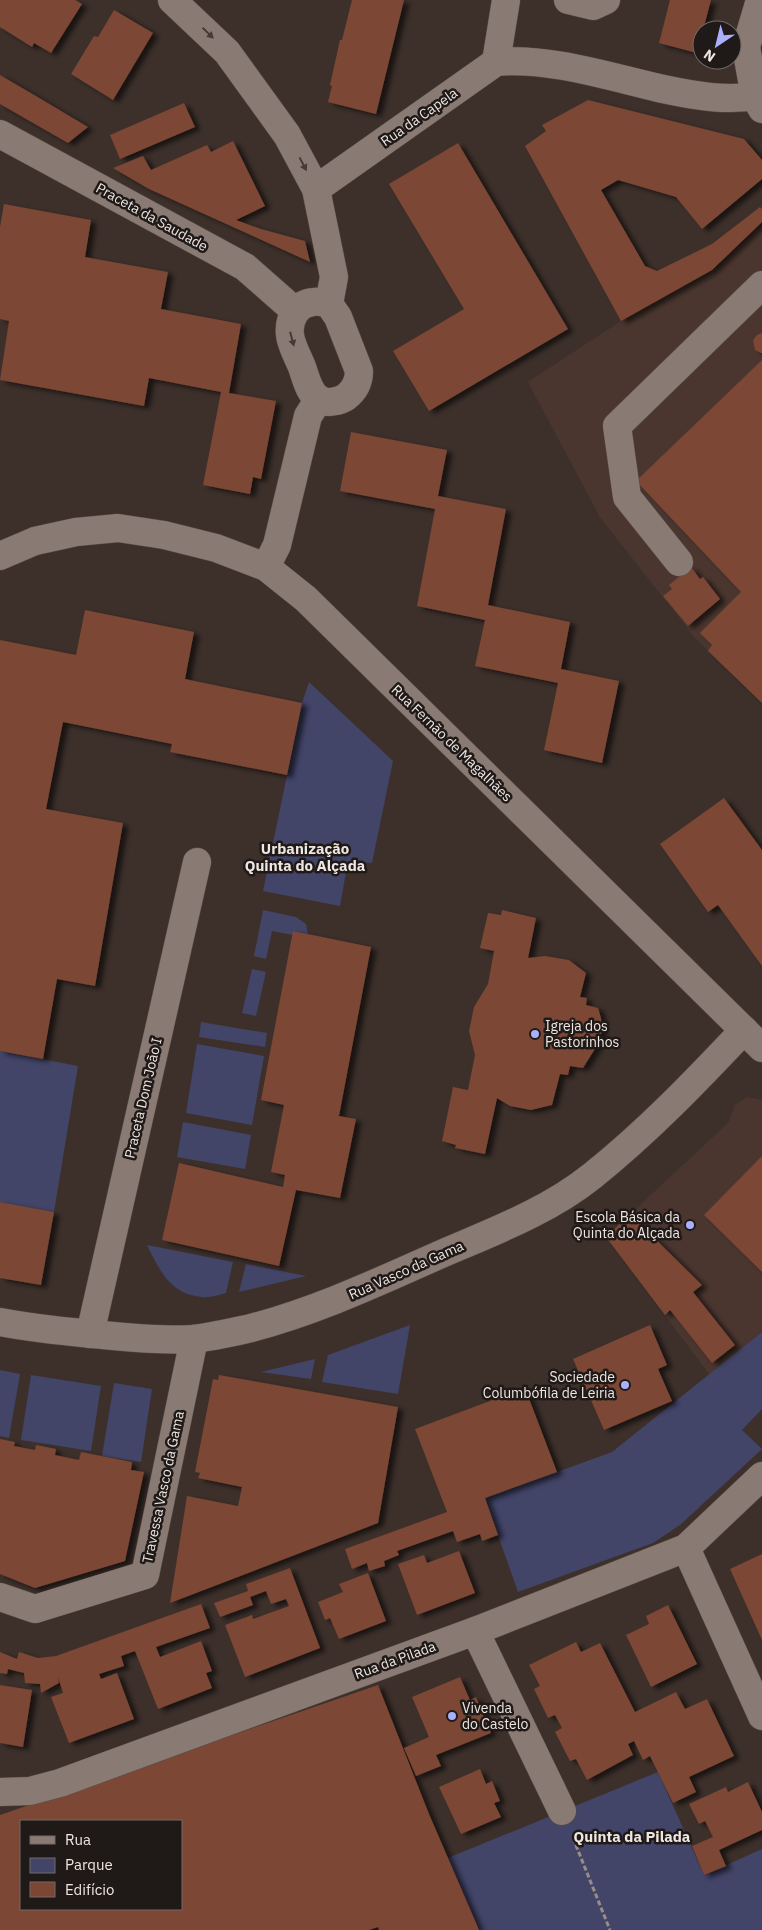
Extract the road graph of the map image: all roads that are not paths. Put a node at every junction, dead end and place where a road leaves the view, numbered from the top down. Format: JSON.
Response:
{"nodes":[{"id":1,"x":172,"y":0,"type":"edge"},
{"id":2,"x":506,"y":0,"type":"edge"},
{"id":3,"x":568,"y":0,"type":"edge"},
{"id":4,"x":606,"y":0,"type":"edge"},
{"id":5,"x":760,"y":0,"type":"edge"},
{"id":6,"x":486,"y":69,"type":"junction"},
{"id":7,"x":760,"y":100,"type":"edge"},
{"id":8,"x":0,"y":134,"type":"edge"},
{"id":9,"x":316,"y":189,"type":"junction"},
{"id":10,"x":762,"y":285,"type":"edge"},
{"id":11,"x":329,"y":304,"type":"junction"},
{"id":12,"x":295,"y":311,"type":"junction"},
{"id":13,"x":319,"y":399,"type":"junction"},
{"id":14,"x":0,"y":556,"type":"edge"},
{"id":15,"x":679,"y":562,"type":"dead end"},
{"id":16,"x":266,"y":567,"type":"junction"},
{"id":17,"x":196,"y":862,"type":"dead end"},
{"id":18,"x":753,"y":1039,"type":"edge"},
{"id":19,"x":0,"y":1322,"type":"edge"},
{"id":20,"x":90,"y":1334,"type":"junction"},
{"id":21,"x":194,"y":1339,"type":"junction"},
{"id":22,"x":762,"y":1476,"type":"edge"},
{"id":23,"x":686,"y":1548,"type":"junction"},
{"id":24,"x":0,"y":1597,"type":"edge"},
{"id":25,"x":474,"y":1631,"type":"junction"},
{"id":26,"x":762,"y":1716,"type":"edge"},
{"id":27,"x":0,"y":1792,"type":"edge"},
{"id":28,"x":562,"y":1811,"type":"road end"}],
"edges":[{"from":1,"to":9,"type":"street","one_way":true},
{"from":2,"to":6,"type":"street"},
{"from":3,"to":4,"type":"street"},
{"from":5,"to":7,"type":"street"},
{"from":6,"to":7,"type":"street"},
{"from":6,"to":9,"type":"street","name":"Rua da Capela"},
{"from":8,"to":12,"type":"street","name":"Praceta da Saudade"},
{"from":9,"to":11,"type":"street"},
{"from":10,"to":15,"type":"street"},
{"from":11,"to":12,"type":"street"},
{"from":11,"to":13,"type":"street"},
{"from":12,"to":13,"type":"street","one_way":true},
{"from":13,"to":16,"type":"street"},
{"from":14,"to":16,"type":"street","name":"Rua Fernão de Magalhães"},
{"from":16,"to":18,"type":"street","name":"Rua Fernão de Magalhães"},
{"from":17,"to":20,"type":"street","name":"Praceta Dom João I"},
{"from":18,"to":21,"type":"street","name":"Rua Vasco da Gama"},
{"from":19,"to":20,"type":"street","name":"Rua Vasco da Gama"},
{"from":20,"to":21,"type":"street","name":"Rua Vasco da Gama"},
{"from":21,"to":24,"type":"street","name":"Travessa Vasco da Gama"},
{"from":22,"to":23,"type":"street","name":"Rua da Pilada"},
{"from":23,"to":25,"type":"street","name":"Rua da Pilada"},
{"from":23,"to":26,"type":"street"},
{"from":25,"to":27,"type":"street","name":"Rua da Pilada"},
{"from":25,"to":28,"type":"street"}]}
